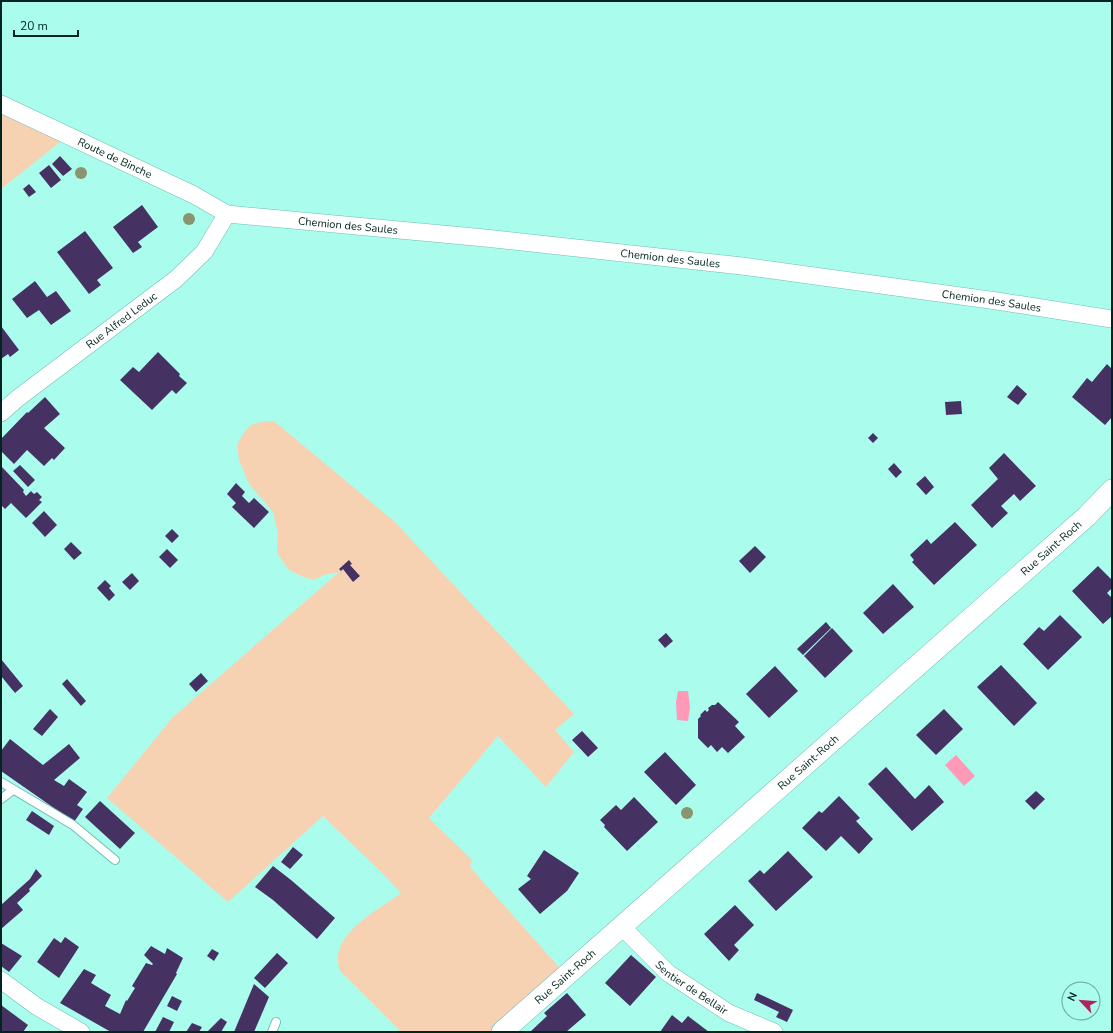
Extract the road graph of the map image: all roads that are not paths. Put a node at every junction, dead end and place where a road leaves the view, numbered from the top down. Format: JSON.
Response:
{"nodes":[{"id":1,"x":1,"y":104,"type":"edge"},
{"id":2,"x":227,"y":214,"type":"junction"},
{"id":3,"x":1112,"y":319,"type":"edge"},
{"id":4,"x":1,"y":413,"type":"edge"},
{"id":5,"x":1112,"y":490,"type":"edge"},
{"id":6,"x":1,"y":782,"type":"edge"},
{"id":7,"x":13,"y":790,"type":"junction"},
{"id":8,"x":1,"y":799,"type":"edge"},
{"id":9,"x":115,"y":860,"type":"dead end"},
{"id":10,"x":621,"y":926,"type":"junction"},
{"id":11,"x":1,"y":980,"type":"edge"},
{"id":12,"x":276,"y":1022,"type":"dead end"},
{"id":13,"x":81,"y":1032,"type":"edge"},
{"id":14,"x":272,"y":1032,"type":"edge"},
{"id":15,"x":502,"y":1032,"type":"edge"},
{"id":16,"x":774,"y":1032,"type":"edge"}],
"edges":[{"from":1,"to":2,"type":"street","name":"Route de Binche"},
{"from":2,"to":3,"type":"street","name":"Chemion des Saules"},
{"from":2,"to":4,"type":"street","name":"Rue Alfred Leduc"},
{"from":5,"to":10,"type":"street","name":"Rue Saint-Roch"},
{"from":6,"to":7,"type":"lane"},
{"from":7,"to":8,"type":"lane"},
{"from":7,"to":9,"type":"lane"},
{"from":10,"to":15,"type":"street","name":"Rue Saint-Roch"},
{"from":10,"to":16,"type":"street","name":"Sentier de Bellair"},
{"from":11,"to":13,"type":"street"},
{"from":12,"to":14,"type":"lane"}]}
